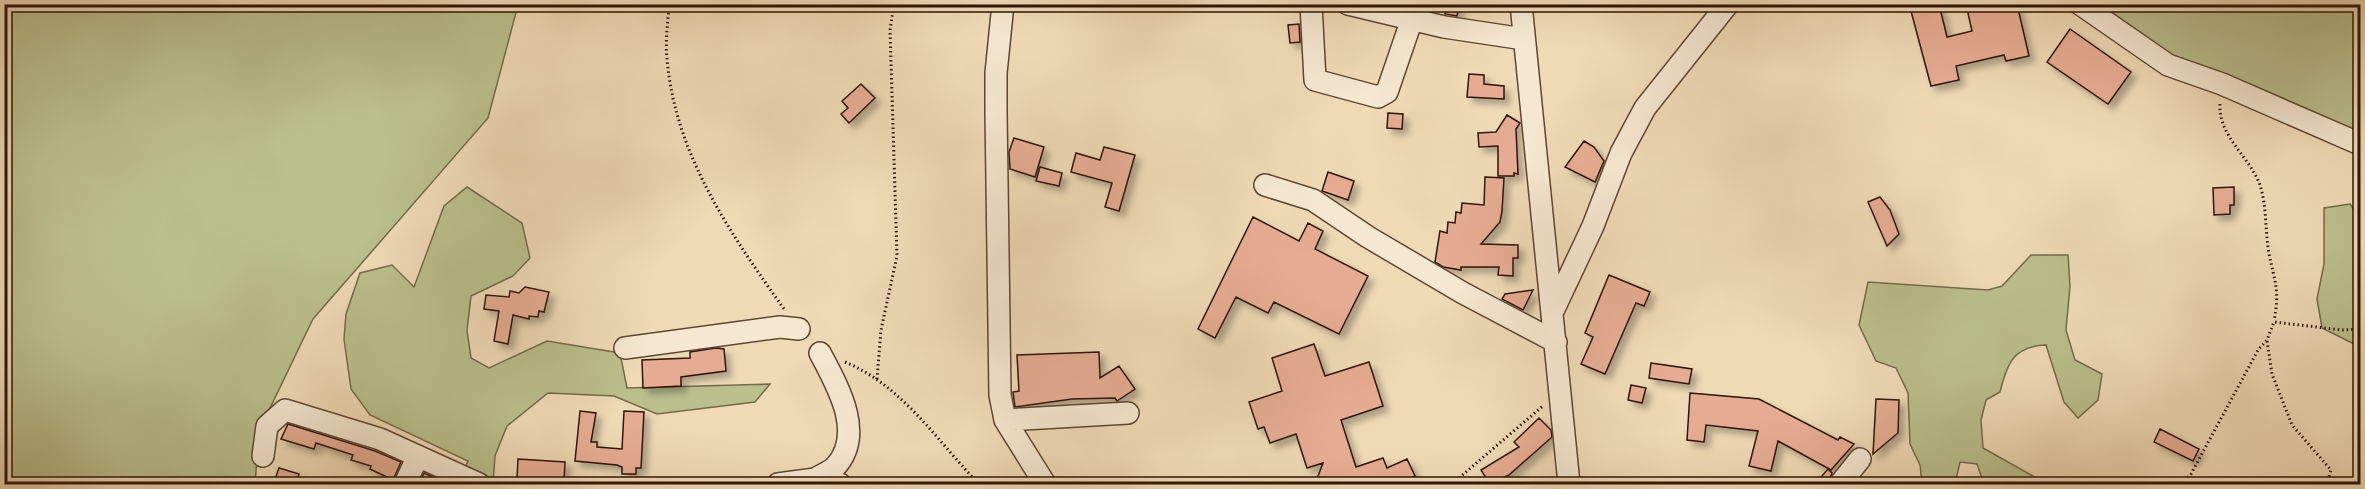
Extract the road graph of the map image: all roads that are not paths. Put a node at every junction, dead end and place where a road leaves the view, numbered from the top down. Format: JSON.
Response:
{"nodes":[{"id":1,"x":1003,"y":4,"type":"edge"},
{"id":2,"x":1311,"y":4,"type":"edge"},
{"id":3,"x":1348,"y":4,"type":"edge"},
{"id":4,"x":1521,"y":4,"type":"edge"},
{"id":5,"x":1728,"y":4,"type":"edge"},
{"id":6,"x":2080,"y":4,"type":"edge"},
{"id":7,"x":1412,"y":19,"type":"junction"},
{"id":8,"x":1524,"y":39,"type":"junction"},
{"id":9,"x":2361,"y":144,"type":"edge"},
{"id":10,"x":1265,"y":185,"type":"dead end"},
{"id":11,"x":1554,"y":311,"type":"junction"},
{"id":12,"x":799,"y":329,"type":"road end"},
{"id":13,"x":1556,"y":342,"type":"junction"},
{"id":14,"x":625,"y":348,"type":"dead end"},
{"id":15,"x":820,"y":353,"type":"road end"},
{"id":16,"x":1128,"y":413,"type":"dead end"},
{"id":17,"x":1005,"y":420,"type":"junction"},
{"id":18,"x":263,"y":456,"type":"dead end"},
{"id":19,"x":417,"y":458,"type":"junction"},
{"id":20,"x":1860,"y":459,"type":"dead end"},
{"id":21,"x":815,"y":479,"type":"junction"},
{"id":22,"x":405,"y":484,"type":"edge"},
{"id":23,"x":479,"y":484,"type":"edge"},
{"id":24,"x":778,"y":484,"type":"edge"},
{"id":25,"x":840,"y":484,"type":"edge"},
{"id":26,"x":1045,"y":484,"type":"edge"},
{"id":27,"x":1569,"y":484,"type":"edge"},
{"id":28,"x":1840,"y":484,"type":"edge"}],
"edges":[{"from":1,"to":17,"type":"street"},
{"from":2,"to":7,"type":"street"},
{"from":3,"to":7,"type":"street"},
{"from":4,"to":8,"type":"street"},
{"from":5,"to":11,"type":"street"},
{"from":6,"to":9,"type":"street"},
{"from":7,"to":8,"type":"street"},
{"from":8,"to":11,"type":"street"},
{"from":10,"to":13,"type":"street"},
{"from":11,"to":13,"type":"street"},
{"from":12,"to":14,"type":"street"},
{"from":13,"to":27,"type":"street"},
{"from":15,"to":21,"type":"street"},
{"from":16,"to":17,"type":"street"},
{"from":17,"to":26,"type":"street"},
{"from":18,"to":19,"type":"street"},
{"from":19,"to":22,"type":"street"},
{"from":19,"to":23,"type":"street"},
{"from":20,"to":28,"type":"street"},
{"from":21,"to":24,"type":"street"},
{"from":21,"to":25,"type":"street"}]}
